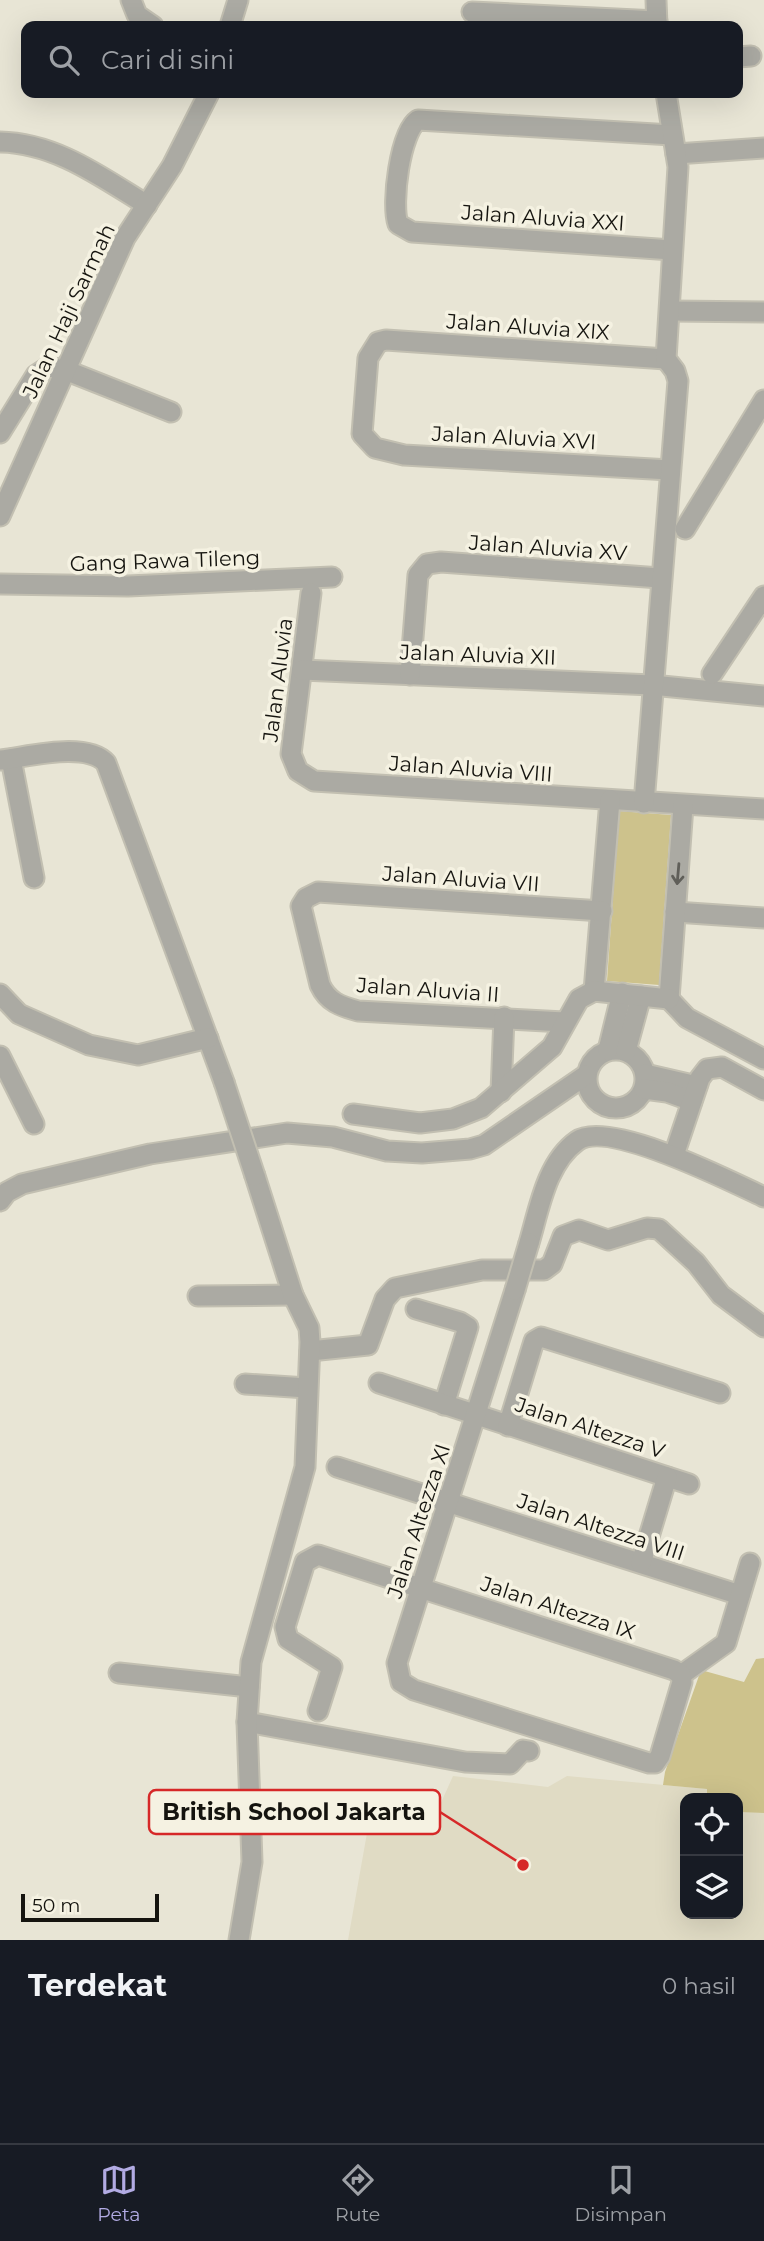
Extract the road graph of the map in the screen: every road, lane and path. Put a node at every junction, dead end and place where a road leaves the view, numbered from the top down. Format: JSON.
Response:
{"nodes":[{"id":1,"x":131,"y":0,"type":"edge"},
{"id":2,"x":238,"y":0,"type":"edge"},
{"id":3,"x":656,"y":0,"type":"edge"},
{"id":4,"x":472,"y":12,"type":"dead end"},
{"id":5,"x":146,"y":21,"type":"edge"},
{"id":6,"x":232,"y":21,"type":"edge"},
{"id":7,"x":611,"y":21,"type":"edge"},
{"id":8,"x":657,"y":21,"type":"edge"},
{"id":9,"x":207,"y":98,"type":"edge"},
{"id":10,"x":667,"y":98,"type":"edge"},
{"id":11,"x":0,"y":142,"type":"edge"},
{"id":12,"x":674,"y":144,"type":"junction"},
{"id":13,"x":764,"y":148,"type":"edge"},
{"id":14,"x":147,"y":205,"type":"junction"},
{"id":15,"x":672,"y":250,"type":"junction"},
{"id":16,"x":671,"y":311,"type":"junction"},
{"id":17,"x":764,"y":312,"type":"edge"},
{"id":18,"x":666,"y":359,"type":"junction"},
{"id":19,"x":65,"y":370,"type":"junction"},
{"id":20,"x":764,"y":400,"type":"edge"},
{"id":21,"x":171,"y":412,"type":"dead end"},
{"id":22,"x":0,"y":431,"type":"edge"},
{"id":23,"x":362,"y":434,"type":"joint"},
{"id":24,"x":670,"y":470,"type":"junction"},
{"id":25,"x":0,"y":516,"type":"edge"},
{"id":26,"x":685,"y":529,"type":"dead end"},
{"id":27,"x":332,"y":577,"type":"dead end"},
{"id":28,"x":660,"y":579,"type":"junction"},
{"id":29,"x":0,"y":584,"type":"edge"},
{"id":30,"x":311,"y":593,"type":"dead end"},
{"id":31,"x":762,"y":601,"type":"edge"},
{"id":32,"x":302,"y":670,"type":"junction"},
{"id":33,"x":712,"y":674,"type":"dead end"},
{"id":34,"x":410,"y":676,"type":"junction"},
{"id":35,"x":652,"y":685,"type":"junction"},
{"id":36,"x":764,"y":696,"type":"edge"},
{"id":37,"x":6,"y":760,"type":"edge"},
{"id":38,"x":298,"y":771,"type":"joint"},
{"id":39,"x":610,"y":800,"type":"junction"},
{"id":40,"x":644,"y":803,"type":"junction"},
{"id":41,"x":683,"y":806,"type":"junction"},
{"id":42,"x":764,"y":809,"type":"edge"},
{"id":43,"x":34,"y":878,"type":"dead end"},
{"id":44,"x":318,"y":892,"type":"joint"},
{"id":45,"x":602,"y":911,"type":"junction"},
{"id":46,"x":675,"y":912,"type":"junction"},
{"id":47,"x":764,"y":918,"type":"edge"},
{"id":48,"x":594,"y":991,"type":"junction"},
{"id":49,"x":622,"y":993,"type":"junction"},
{"id":50,"x":0,"y":994,"type":"edge"},
{"id":51,"x":642,"y":996,"type":"junction"},
{"id":52,"x":668,"y":999,"type":"junction"},
{"id":53,"x":10,"y":1014,"type":"edge"},
{"id":54,"x":504,"y":1017,"type":"junction"},
{"id":55,"x":564,"y":1022,"type":"junction"},
{"id":56,"x":208,"y":1038,"type":"junction"},
{"id":57,"x":617,"y":1051,"type":"junction"},
{"id":58,"x":0,"y":1056,"type":"edge"},
{"id":59,"x":764,"y":1059,"type":"edge"},
{"id":60,"x":586,"y":1075,"type":"junction"},
{"id":61,"x":644,"y":1082,"type":"junction"},
{"id":62,"x":764,"y":1090,"type":"edge"},
{"id":63,"x":501,"y":1092,"type":"junction"},
{"id":64,"x":695,"y":1093,"type":"junction"},
{"id":65,"x":549,"y":1102,"type":"junction"},
{"id":66,"x":598,"y":1102,"type":"junction"},
{"id":67,"x":353,"y":1114,"type":"dead end"},
{"id":68,"x":34,"y":1124,"type":"dead end"},
{"id":69,"x":674,"y":1155,"type":"junction"},
{"id":70,"x":764,"y":1197,"type":"edge"},
{"id":71,"x":0,"y":1201,"type":"edge"},
{"id":72,"x":293,"y":1295,"type":"junction"},
{"id":73,"x":198,"y":1296,"type":"dead end"},
{"id":74,"x":416,"y":1309,"type":"dead end"},
{"id":75,"x":764,"y":1327,"type":"edge"},
{"id":76,"x":310,"y":1352,"type":"junction"},
{"id":77,"x":379,"y":1383,"type":"dead end"},
{"id":78,"x":245,"y":1384,"type":"dead end"},
{"id":79,"x":307,"y":1388,"type":"junction"},
{"id":80,"x":720,"y":1394,"type":"dead end"},
{"id":81,"x":444,"y":1405,"type":"junction"},
{"id":82,"x":477,"y":1415,"type":"junction"},
{"id":83,"x":508,"y":1426,"type":"junction"},
{"id":84,"x":337,"y":1467,"type":"dead end"},
{"id":85,"x":667,"y":1477,"type":"junction"},
{"id":86,"x":689,"y":1484,"type":"dead end"},
{"id":87,"x":449,"y":1502,"type":"junction"},
{"id":88,"x":641,"y":1563,"type":"junction"},
{"id":89,"x":750,"y":1563,"type":"dead end"},
{"id":90,"x":421,"y":1587,"type":"junction"},
{"id":91,"x":740,"y":1595,"type":"junction"},
{"id":92,"x":119,"y":1673,"type":"dead end"},
{"id":93,"x":681,"y":1679,"type":"junction"},
{"id":94,"x":250,"y":1687,"type":"junction"},
{"id":95,"x":318,"y":1711,"type":"dead end"},
{"id":96,"x":247,"y":1722,"type":"junction"},
{"id":97,"x":529,"y":1751,"type":"dead end"},
{"id":98,"x":239,"y":1940,"type":"edge"}],
"edges":[{"from":1,"to":5,"type":"street"},
{"from":2,"to":6,"type":"street"},
{"from":3,"to":8,"type":"street"},
{"from":4,"to":7,"type":"street"},
{"from":9,"to":14,"type":"street","name":"Jalan Haji Sarmah"},
{"from":10,"to":12,"type":"street"},
{"from":11,"to":14,"type":"street"},
{"from":12,"to":13,"type":"street"},
{"from":12,"to":15,"type":"street"},
{"from":12,"to":15,"type":"street","name":"Jalan Aluvia XXI"},
{"from":14,"to":19,"type":"street","name":"Jalan Haji Sarmah"},
{"from":15,"to":16,"type":"street"},
{"from":16,"to":17,"type":"street"},
{"from":16,"to":18,"type":"street"},
{"from":18,"to":23,"type":"street","name":"Jalan Aluvia XIX"},
{"from":18,"to":24,"type":"street"},
{"from":19,"to":21,"type":"street"},
{"from":19,"to":22,"type":"street"},
{"from":19,"to":25,"type":"street","name":"Jalan Haji Sarmah"},
{"from":20,"to":26,"type":"street"},
{"from":23,"to":24,"type":"street","name":"Jalan Aluvia XVI"},
{"from":24,"to":28,"type":"street"},
{"from":27,"to":29,"type":"street","name":"Gang Rawa Tileng"},
{"from":28,"to":34,"type":"street","name":"Jalan Aluvia XV"},
{"from":28,"to":35,"type":"street"},
{"from":30,"to":32,"type":"street","name":"Jalan Aluvia"},
{"from":31,"to":33,"type":"street"},
{"from":32,"to":34,"type":"street","name":"Jalan Aluvia XII"},
{"from":32,"to":38,"type":"street","name":"Jalan Aluvia"},
{"from":34,"to":35,"type":"street","name":"Jalan Aluvia XII"},
{"from":35,"to":36,"type":"street","name":"Jalan Aluvia XII"},
{"from":35,"to":40,"type":"street"},
{"from":37,"to":43,"type":"street"},
{"from":37,"to":56,"type":"street"},
{"from":38,"to":39,"type":"street","name":"Jalan Aluvia VIII"},
{"from":39,"to":40,"type":"street","name":"Jalan Aluvia VIII"},
{"from":39,"to":45,"type":"street"},
{"from":40,"to":41,"type":"street","name":"Jalan Aluvia VIII"},
{"from":41,"to":42,"type":"street","name":"Jalan Aluvia VIII"},
{"from":41,"to":46,"type":"street","one_way":true},
{"from":44,"to":45,"type":"street","name":"Jalan Aluvia VII"},
{"from":44,"to":54,"type":"street","name":"Jalan Aluvia II"},
{"from":45,"to":48,"type":"street"},
{"from":46,"to":47,"type":"street"},
{"from":46,"to":52,"type":"street"},
{"from":48,"to":49,"type":"street"},
{"from":48,"to":55,"type":"street"},
{"from":49,"to":51,"type":"street"},
{"from":49,"to":57,"type":"street"},
{"from":50,"to":53,"type":"street"},
{"from":51,"to":52,"type":"street"},
{"from":51,"to":57,"type":"street"},
{"from":52,"to":59,"type":"street"},
{"from":53,"to":56,"type":"street"},
{"from":54,"to":55,"type":"street","name":"Jalan Aluvia II"},
{"from":54,"to":63,"type":"street"},
{"from":55,"to":63,"type":"street"},
{"from":56,"to":72,"type":"street","bridge":true},
{"from":57,"to":60,"type":"street"},
{"from":57,"to":61,"type":"street"},
{"from":58,"to":68,"type":"street"},
{"from":60,"to":65,"type":"street"},
{"from":60,"to":66,"type":"street"},
{"from":61,"to":64,"type":"street"},
{"from":61,"to":66,"type":"street"},
{"from":62,"to":64,"type":"street"},
{"from":63,"to":67,"type":"street"},
{"from":64,"to":69,"type":"street"},
{"from":65,"to":66,"type":"street"},
{"from":65,"to":71,"type":"street"},
{"from":69,"to":70,"type":"street","name":"Jalan Altezza XI"},
{"from":69,"to":82,"type":"street","name":"Jalan Altezza XI","bridge":true},
{"from":72,"to":73,"type":"street"},
{"from":72,"to":76,"type":"street"},
{"from":74,"to":81,"type":"street"},
{"from":75,"to":76,"type":"street"},
{"from":76,"to":79,"type":"street"},
{"from":77,"to":81,"type":"street","name":"Jalan Altezza V"},
{"from":78,"to":79,"type":"street"},
{"from":79,"to":94,"type":"street"},
{"from":80,"to":83,"type":"street"},
{"from":81,"to":82,"type":"street","name":"Jalan Altezza V"},
{"from":82,"to":83,"type":"street","name":"Jalan Altezza V"},
{"from":82,"to":87,"type":"street","name":"Jalan Altezza XI"},
{"from":83,"to":85,"type":"street","name":"Jalan Altezza V"},
{"from":84,"to":87,"type":"street","name":"Jalan Altezza VIII"},
{"from":85,"to":86,"type":"street","name":"Jalan Altezza V"},
{"from":85,"to":88,"type":"street"},
{"from":87,"to":88,"type":"street","name":"Jalan Altezza VIII"},
{"from":87,"to":90,"type":"street","name":"Jalan Altezza XI"},
{"from":88,"to":91,"type":"street","name":"Jalan Altezza VIII"},
{"from":89,"to":91,"type":"street"},
{"from":90,"to":93,"type":"street","name":"Jalan Altezza IX"},
{"from":90,"to":93,"type":"street","name":"Jalan Altezza XI"},
{"from":90,"to":95,"type":"street","name":"Jalan Altezza IX"},
{"from":91,"to":93,"type":"street"},
{"from":92,"to":94,"type":"street"},
{"from":94,"to":96,"type":"street"},
{"from":96,"to":97,"type":"street"},
{"from":96,"to":98,"type":"street"}]}
